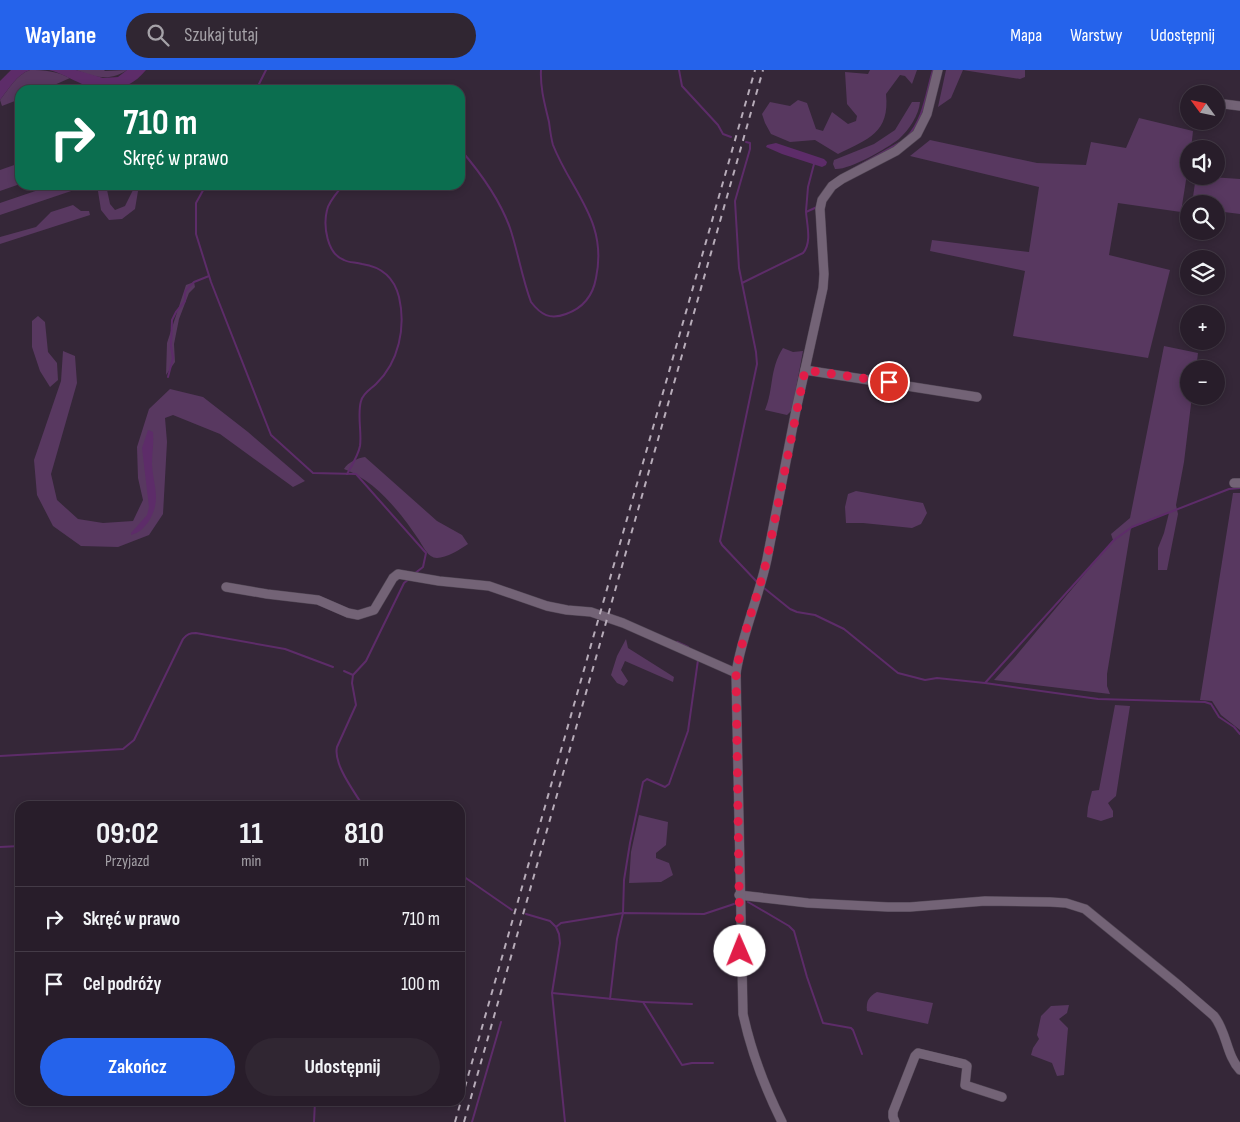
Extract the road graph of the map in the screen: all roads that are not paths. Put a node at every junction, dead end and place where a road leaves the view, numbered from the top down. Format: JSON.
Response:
{"nodes":[{"id":1,"x":938,"y":70,"type":"edge"},
{"id":2,"x":1225,"y":104,"type":"edge"},
{"id":3,"x":1240,"y":106,"type":"edge"},
{"id":4,"x":805,"y":370,"type":"junction"},
{"id":5,"x":977,"y":397,"type":"dead end"},
{"id":6,"x":226,"y":588,"type":"dead end"},
{"id":7,"x":736,"y":673,"type":"junction"},
{"id":8,"x":739,"y":895,"type":"junction"},
{"id":9,"x":1240,"y":1070,"type":"edge"},
{"id":10,"x":1002,"y":1097,"type":"dead end"},
{"id":11,"x":782,"y":1122,"type":"edge"},
{"id":12,"x":895,"y":1122,"type":"edge"}],
"edges":[{"from":1,"to":4,"type":"street"},
{"from":2,"to":3,"type":"street"},
{"from":4,"to":5,"type":"street"},
{"from":4,"to":7,"type":"street"},
{"from":6,"to":7,"type":"street"},
{"from":7,"to":8,"type":"street"},
{"from":8,"to":9,"type":"street"},
{"from":8,"to":11,"type":"street"},
{"from":10,"to":12,"type":"street"}]}
